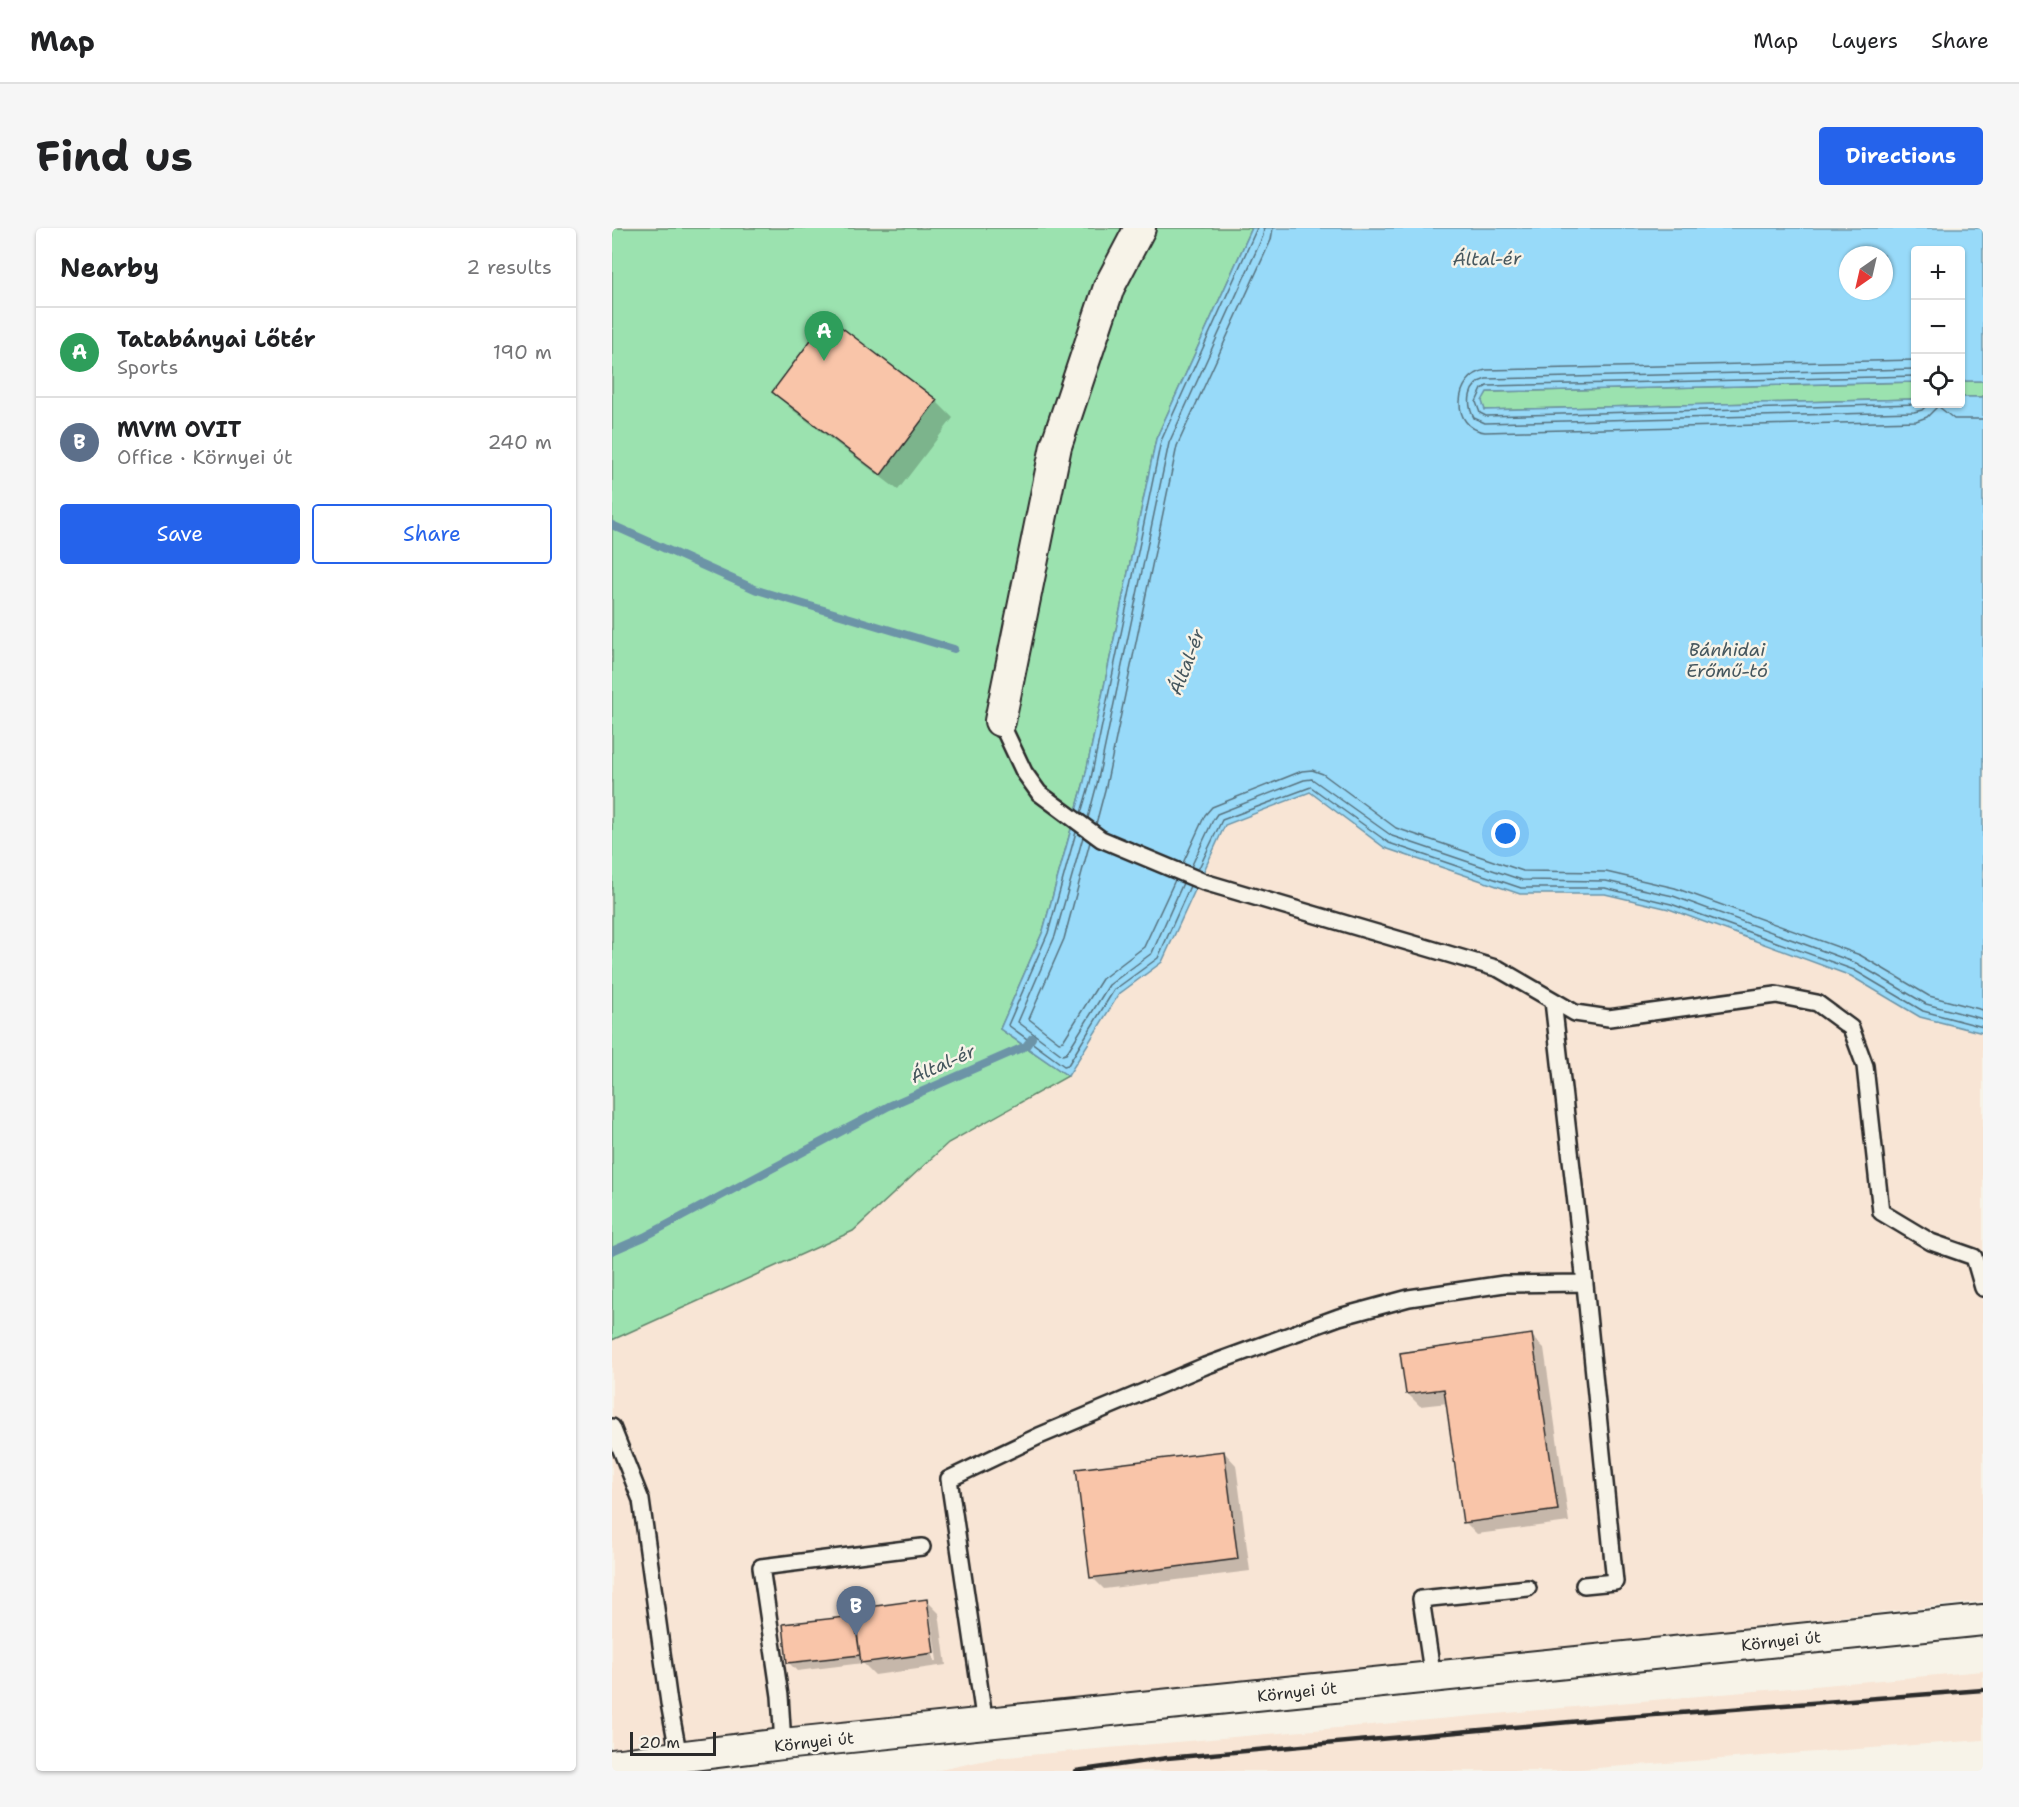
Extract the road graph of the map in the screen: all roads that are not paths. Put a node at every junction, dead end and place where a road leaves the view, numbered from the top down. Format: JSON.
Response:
{"nodes":[{"id":1,"x":1140,"y":228,"type":"edge"},
{"id":2,"x":1000,"y":721,"type":"joint"},
{"id":3,"x":1553,"y":1001,"type":"junction"},
{"id":4,"x":1585,"y":1283,"type":"junction"},
{"id":5,"x":1983,"y":1288,"type":"edge"},
{"id":6,"x":612,"y":1428,"type":"edge"},
{"id":7,"x":922,"y":1547,"type":"dead end"},
{"id":8,"x":1584,"y":1585,"type":"dead end"},
{"id":9,"x":1528,"y":1588,"type":"dead end"},
{"id":10,"x":1983,"y":1620,"type":"edge"},
{"id":11,"x":1432,"y":1678,"type":"junction"},
{"id":12,"x":985,"y":1724,"type":"junction"},
{"id":13,"x":783,"y":1744,"type":"junction"},
{"id":14,"x":679,"y":1756,"type":"junction"},
{"id":15,"x":612,"y":1765,"type":"edge"}],
"edges":[{"from":1,"to":2,"type":"street"},
{"from":2,"to":3,"type":"lane"},
{"from":3,"to":4,"type":"lane"},
{"from":3,"to":5,"type":"lane"},
{"from":4,"to":8,"type":"lane"},
{"from":4,"to":12,"type":"lane"},
{"from":6,"to":14,"type":"lane"},
{"from":7,"to":13,"type":"lane"},
{"from":9,"to":11,"type":"lane"},
{"from":10,"to":11,"type":"street","name":"Környei út"},
{"from":11,"to":12,"type":"street","name":"Környei út"},
{"from":12,"to":13,"type":"street","name":"Környei út"},
{"from":13,"to":14,"type":"street","name":"Környei út"},
{"from":14,"to":15,"type":"street","name":"Környei út"}]}
